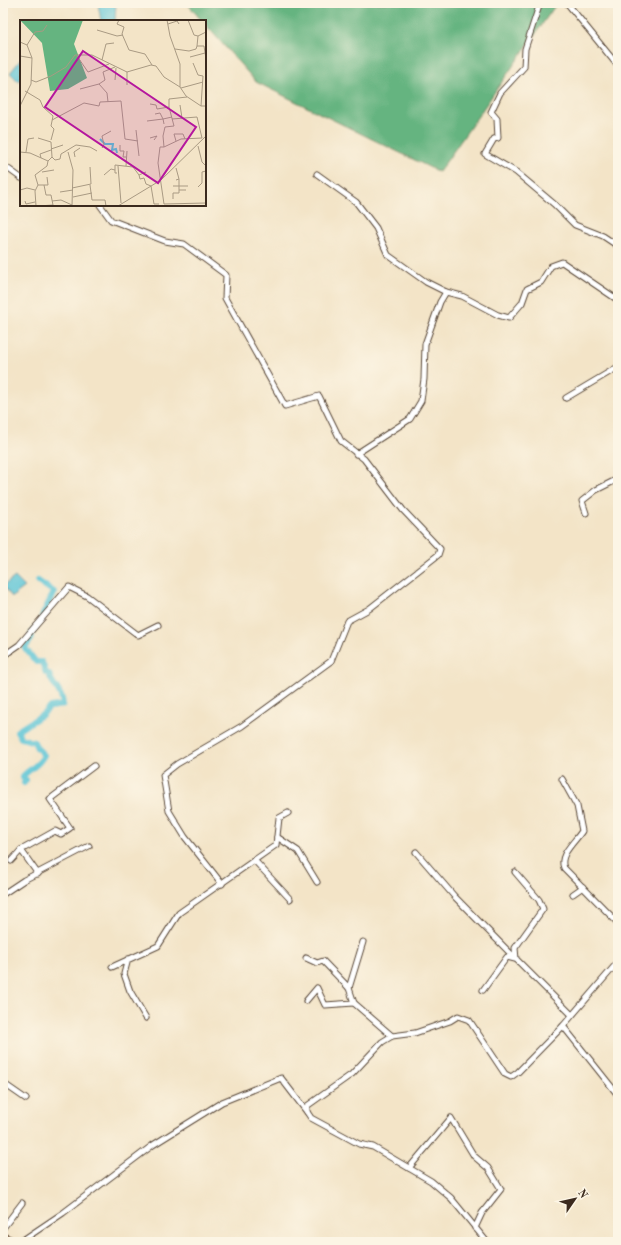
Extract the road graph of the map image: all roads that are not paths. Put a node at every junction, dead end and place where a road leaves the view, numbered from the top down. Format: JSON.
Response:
{"nodes":[{"id":1,"x":540,"y":3,"type":"edge"},
{"id":2,"x":567,"y":3,"type":"edge"},
{"id":3,"x":618,"y":66,"type":"edge"},
{"id":4,"x":3,"y":165,"type":"edge"},
{"id":5,"x":317,"y":174,"type":"dead end"},
{"id":6,"x":20,"y":177,"type":"edge"},
{"id":7,"x":101,"y":206,"type":"edge"},
{"id":8,"x":618,"y":246,"type":"edge"},
{"id":9,"x":446,"y":292,"type":"junction"},
{"id":10,"x":618,"y":300,"type":"edge"},
{"id":11,"x":618,"y":367,"type":"edge"},
{"id":12,"x":566,"y":398,"type":"dead end"},
{"id":13,"x":356,"y":454,"type":"junction"},
{"id":14,"x":618,"y":479,"type":"edge"},
{"id":15,"x":586,"y":513,"type":"dead end"},
{"id":16,"x":158,"y":625,"type":"dead end"},
{"id":17,"x":3,"y":656,"type":"edge"},
{"id":18,"x":94,"y":766,"type":"dead end"},
{"id":19,"x":562,"y":779,"type":"dead end"},
{"id":20,"x":288,"y":813,"type":"dead end"},
{"id":21,"x":277,"y":837,"type":"junction"},
{"id":22,"x":89,"y":846,"type":"dead end"},
{"id":23,"x":21,"y":850,"type":"junction"},
{"id":24,"x":416,"y":852,"type":"dead end"},
{"id":25,"x":254,"y":860,"type":"junction"},
{"id":26,"x":11,"y":861,"type":"dead end"},
{"id":27,"x":515,"y":872,"type":"dead end"},
{"id":28,"x":38,"y":874,"type":"junction"},
{"id":29,"x":318,"y":882,"type":"dead end"},
{"id":30,"x":222,"y":884,"type":"junction"},
{"id":31,"x":583,"y":887,"type":"junction"},
{"id":32,"x":3,"y":894,"type":"edge"},
{"id":33,"x":573,"y":894,"type":"dead end"},
{"id":34,"x":290,"y":899,"type":"dead end"},
{"id":35,"x":618,"y":923,"type":"edge"},
{"id":36,"x":363,"y":942,"type":"dead end"},
{"id":37,"x":306,"y":958,"type":"dead end"},
{"id":38,"x":128,"y":959,"type":"junction"},
{"id":39,"x":516,"y":959,"type":"junction"},
{"id":40,"x":618,"y":962,"type":"edge"},
{"id":41,"x":112,"y":967,"type":"dead end"},
{"id":42,"x":349,"y":988,"type":"junction"},
{"id":43,"x":483,"y":990,"type":"dead end"},
{"id":44,"x":306,"y":1001,"type":"dead end"},
{"id":45,"x":354,"y":1003,"type":"junction"},
{"id":46,"x":572,"y":1015,"type":"junction"},
{"id":47,"x":146,"y":1018,"type":"dead end"},
{"id":48,"x":563,"y":1026,"type":"junction"},
{"id":49,"x":392,"y":1036,"type":"junction"},
{"id":50,"x":3,"y":1083,"type":"edge"},
{"id":51,"x":618,"y":1095,"type":"edge"},
{"id":52,"x":26,"y":1099,"type":"dead end"},
{"id":53,"x":307,"y":1112,"type":"junction"},
{"id":54,"x":409,"y":1168,"type":"junction"},
{"id":55,"x":22,"y":1203,"type":"dead end"},
{"id":56,"x":3,"y":1228,"type":"edge"},
{"id":57,"x":476,"y":1228,"type":"junction"},
{"id":58,"x":3,"y":1238,"type":"edge"},
{"id":59,"x":12,"y":1242,"type":"edge"},
{"id":60,"x":20,"y":1242,"type":"edge"},
{"id":61,"x":487,"y":1242,"type":"edge"}],
"edges":[{"from":1,"to":8,"type":"street"},
{"from":2,"to":3,"type":"street"},
{"from":4,"to":6,"type":"street"},
{"from":5,"to":9,"type":"street"},
{"from":7,"to":13,"type":"street"},
{"from":9,"to":10,"type":"street"},
{"from":9,"to":13,"type":"street"},
{"from":11,"to":12,"type":"street"},
{"from":13,"to":30,"type":"street"},
{"from":14,"to":15,"type":"street"},
{"from":16,"to":17,"type":"street"},
{"from":18,"to":23,"type":"street"},
{"from":19,"to":31,"type":"street"},
{"from":20,"to":21,"type":"street"},
{"from":21,"to":25,"type":"street"},
{"from":21,"to":29,"type":"street"},
{"from":22,"to":28,"type":"street"},
{"from":23,"to":26,"type":"street"},
{"from":23,"to":28,"type":"street"},
{"from":24,"to":39,"type":"street"},
{"from":25,"to":30,"type":"street"},
{"from":25,"to":34,"type":"street"},
{"from":27,"to":39,"type":"street"},
{"from":28,"to":32,"type":"street"},
{"from":30,"to":38,"type":"street"},
{"from":31,"to":33,"type":"street"},
{"from":31,"to":35,"type":"street"},
{"from":36,"to":42,"type":"street"},
{"from":37,"to":42,"type":"street"},
{"from":38,"to":41,"type":"street"},
{"from":38,"to":47,"type":"street"},
{"from":39,"to":43,"type":"street"},
{"from":39,"to":46,"type":"street"},
{"from":40,"to":46,"type":"street"},
{"from":42,"to":45,"type":"street"},
{"from":44,"to":45,"type":"street"},
{"from":45,"to":49,"type":"street"},
{"from":46,"to":48,"type":"street"},
{"from":48,"to":49,"type":"street"},
{"from":48,"to":51,"type":"street"},
{"from":49,"to":53,"type":"street"},
{"from":50,"to":52,"type":"street"},
{"from":53,"to":54,"type":"street"},
{"from":53,"to":60,"type":"street"},
{"from":54,"to":57,"type":"street"},
{"from":54,"to":57,"type":"street"},
{"from":55,"to":56,"type":"street"},
{"from":57,"to":61,"type":"street"},
{"from":58,"to":59,"type":"highway"}]}
